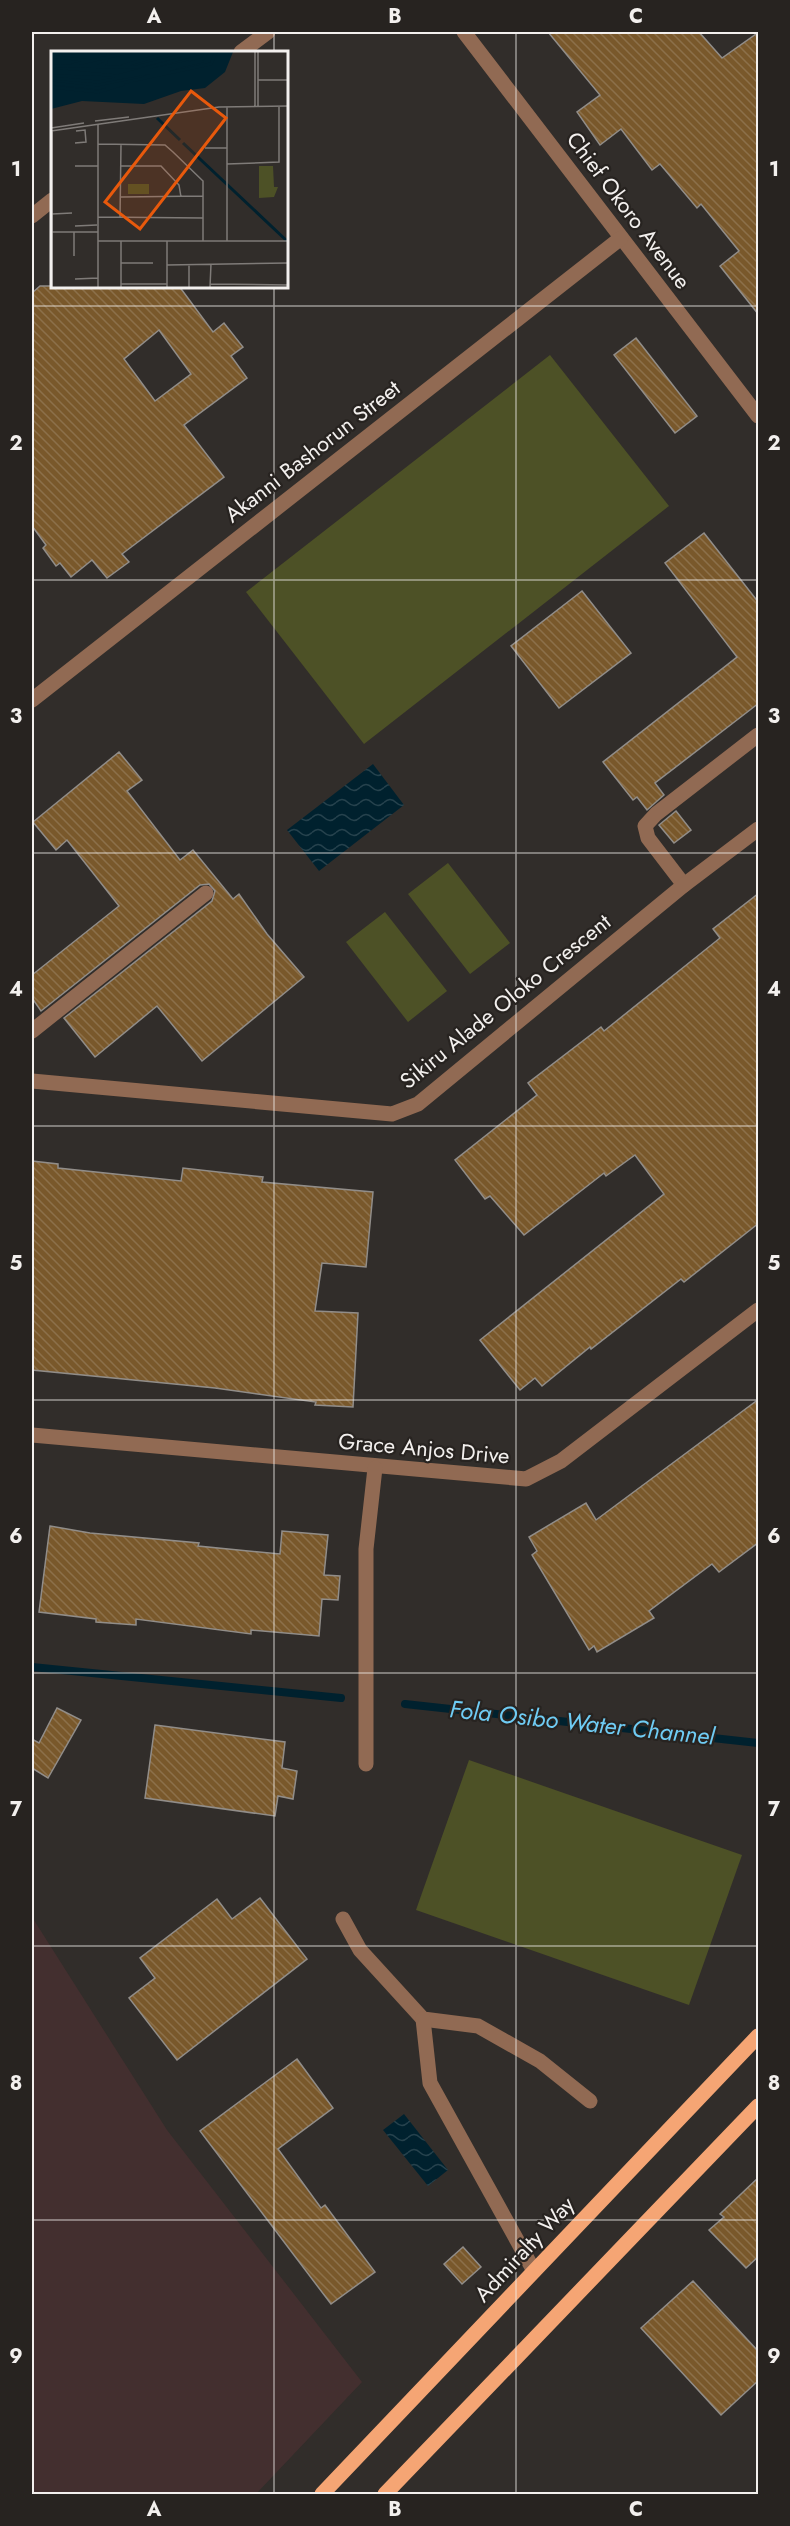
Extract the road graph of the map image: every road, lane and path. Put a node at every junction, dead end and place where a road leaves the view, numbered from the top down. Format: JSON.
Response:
{"nodes":[{"id":1,"x":267,"y":32,"type":"edge"},
{"id":2,"x":464,"y":32,"type":"edge"},
{"id":3,"x":242,"y":51,"type":"edge"},
{"id":4,"x":51,"y":201,"type":"edge"},
{"id":5,"x":32,"y":216,"type":"edge"},
{"id":6,"x":621,"y":238,"type":"junction"},
{"id":7,"x":759,"y":416,"type":"edge"},
{"id":8,"x":32,"y":700,"type":"edge"},
{"id":9,"x":759,"y":735,"type":"edge"},
{"id":10,"x":759,"y":829,"type":"edge"},
{"id":11,"x":684,"y":885,"type":"junction"},
{"id":12,"x":206,"y":893,"type":"dead end"},
{"id":13,"x":32,"y":1031,"type":"edge"},
{"id":14,"x":32,"y":1082,"type":"edge"},
{"id":15,"x":759,"y":1310,"type":"edge"},
{"id":16,"x":32,"y":1435,"type":"edge"},
{"id":17,"x":375,"y":1467,"type":"junction"},
{"id":18,"x":366,"y":1764,"type":"dead end"},
{"id":19,"x":344,"y":1919,"type":"dead end"},
{"id":20,"x":423,"y":2019,"type":"junction"},
{"id":21,"x":759,"y":2036,"type":"edge"},
{"id":22,"x":590,"y":2101,"type":"dead end"},
{"id":23,"x":759,"y":2106,"type":"edge"},
{"id":24,"x":534,"y":2271,"type":"junction"},
{"id":25,"x":322,"y":2494,"type":"edge"},
{"id":26,"x":385,"y":2494,"type":"edge"}],
"edges":[{"from":1,"to":3,"type":"street"},
{"from":2,"to":6,"type":"street","name":"Chief Okoro Avenue"},
{"from":4,"to":5,"type":"street"},
{"from":6,"to":7,"type":"street","name":"Chief Okoro Avenue"},
{"from":6,"to":8,"type":"street","name":"Akanni Bashorun Street"},
{"from":9,"to":11,"type":"street"},
{"from":10,"to":11,"type":"street","name":"Sikiru Alade Oloko Crescent"},
{"from":11,"to":14,"type":"street","name":"Sikiru Alade Oloko Crescent"},
{"from":12,"to":13,"type":"street"},
{"from":15,"to":17,"type":"street","name":"Grace Anjos Drive"},
{"from":16,"to":17,"type":"street","name":"Grace Anjos Drive"},
{"from":17,"to":18,"type":"street"},
{"from":19,"to":20,"type":"street"},
{"from":20,"to":22,"type":"street"},
{"from":20,"to":24,"type":"street"},
{"from":21,"to":24,"type":"main road","name":"Admiralty Way"},
{"from":23,"to":26,"type":"main road"},
{"from":24,"to":25,"type":"main road","name":"Admiralty Way"}]}
